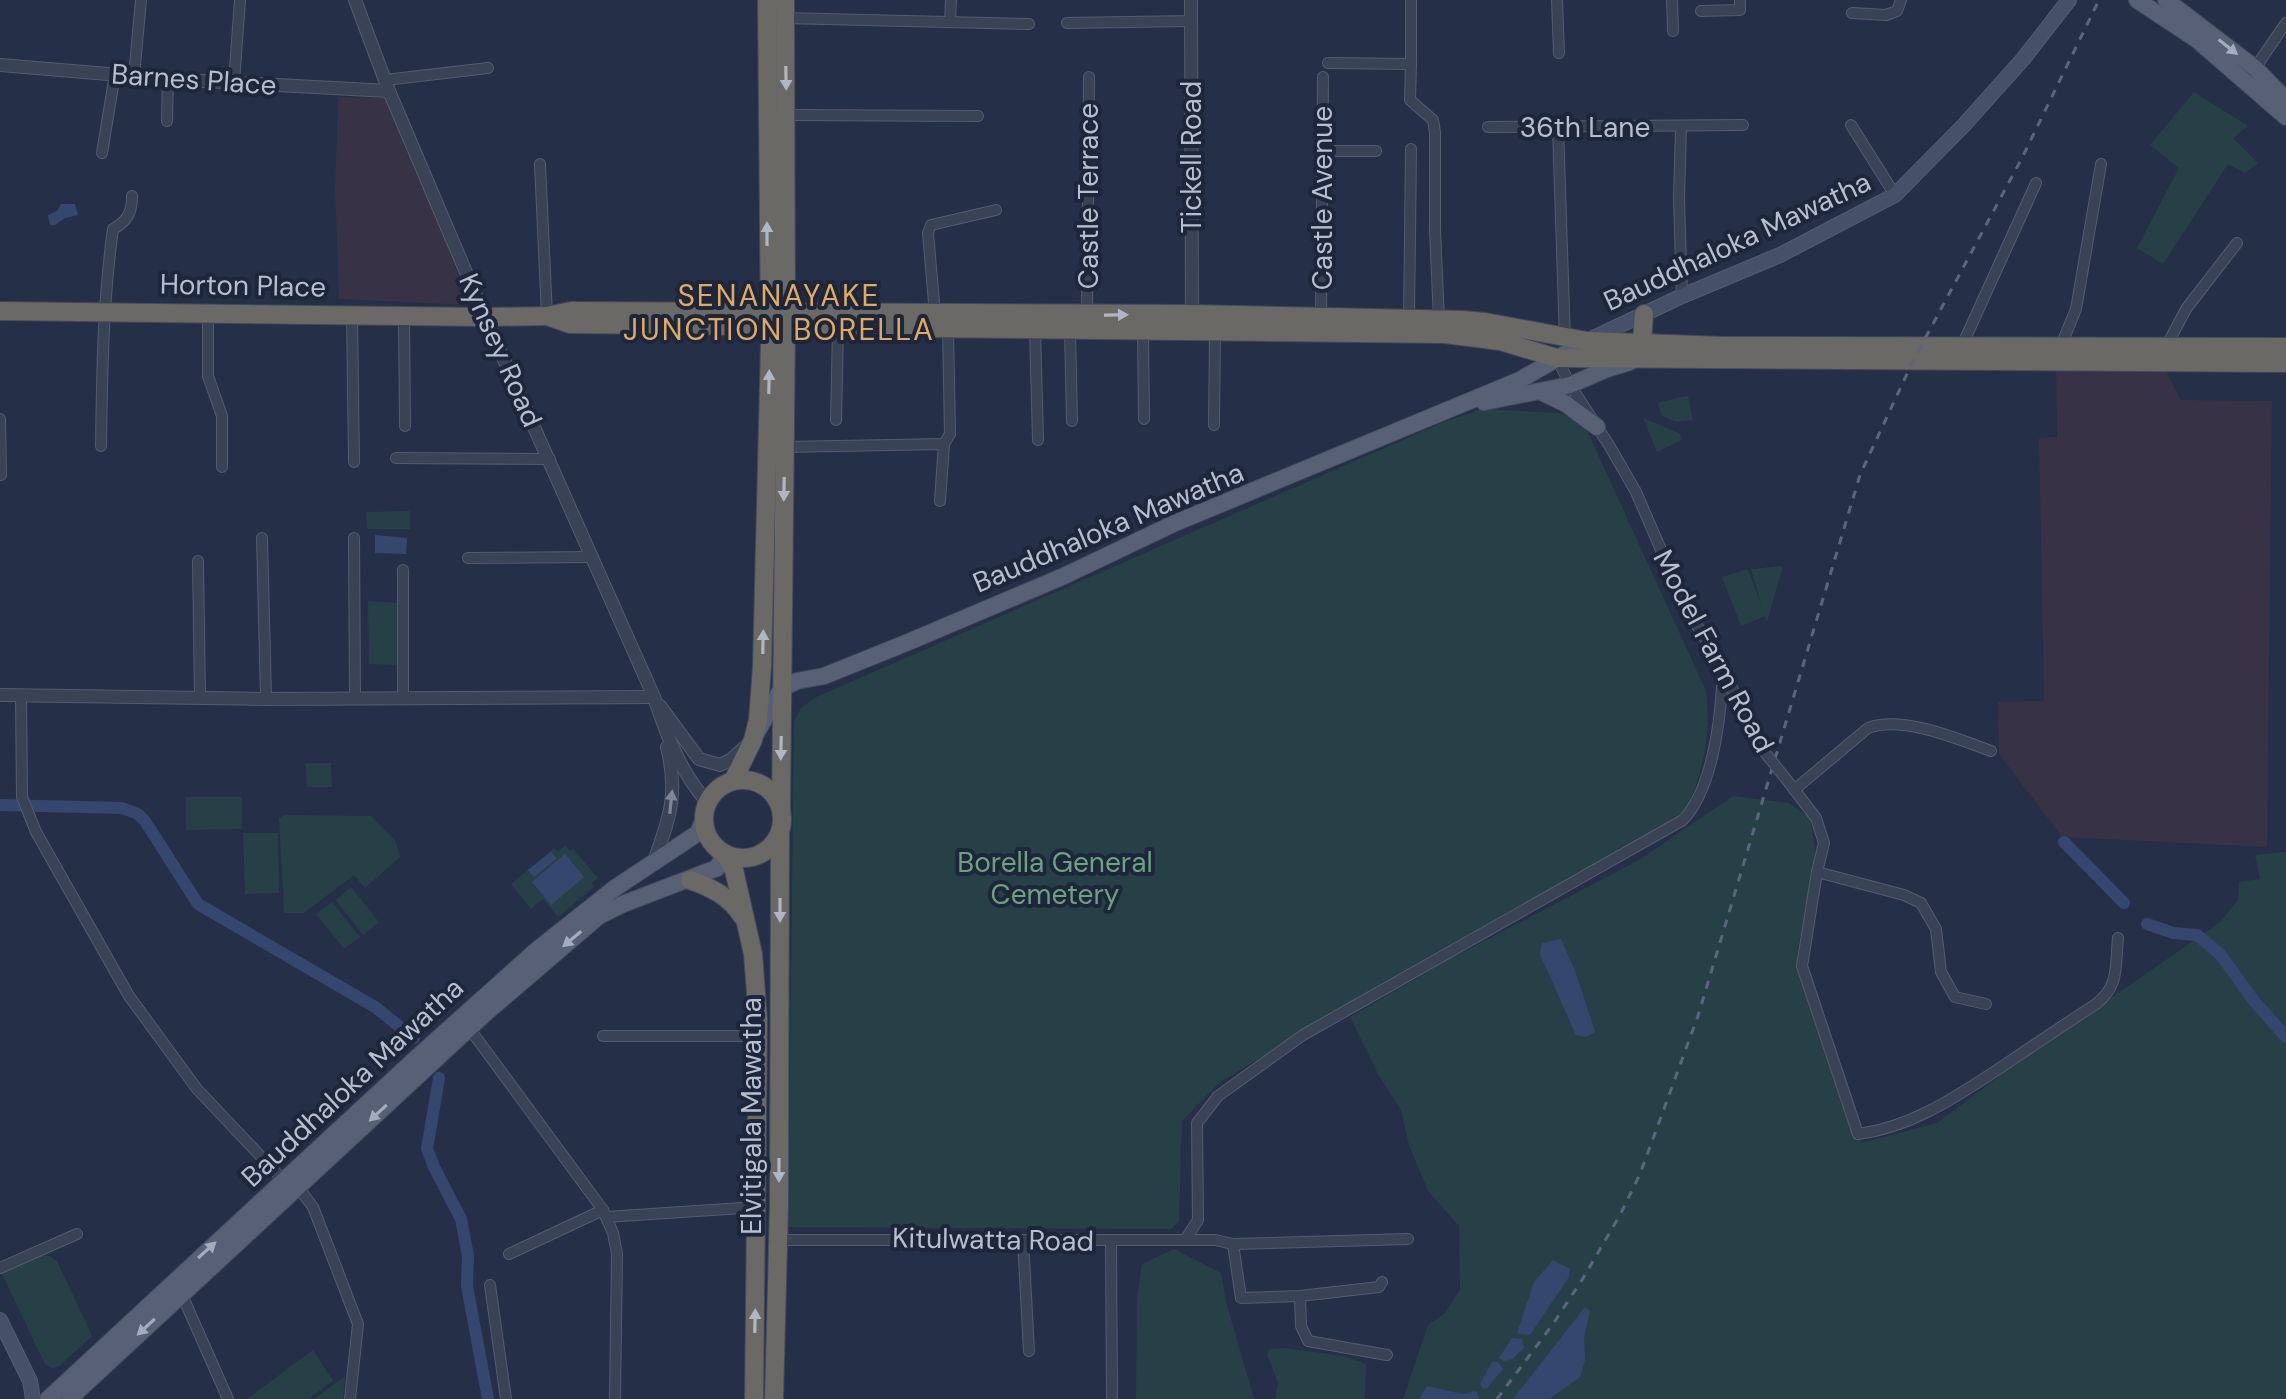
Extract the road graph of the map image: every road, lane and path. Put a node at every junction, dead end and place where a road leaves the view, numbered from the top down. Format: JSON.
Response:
{"nodes":[{"id":1,"x":141,"y":0,"type":"edge"},
{"id":2,"x":240,"y":0,"type":"edge"},
{"id":3,"x":355,"y":0,"type":"edge"},
{"id":4,"x":767,"y":0,"type":"edge"},
{"id":5,"x":951,"y":0,"type":"edge"},
{"id":6,"x":1191,"y":0,"type":"edge"},
{"id":7,"x":1411,"y":0,"type":"edge"},
{"id":8,"x":1557,"y":0,"type":"edge"},
{"id":9,"x":1672,"y":0,"type":"edge"},
{"id":10,"x":1740,"y":0,"type":"edge"},
{"id":11,"x":1901,"y":0,"type":"edge"},
{"id":12,"x":2069,"y":0,"type":"edge"},
{"id":13,"x":2137,"y":0,"type":"edge"},
{"id":14,"x":2166,"y":0,"type":"edge"},
{"id":15,"x":784,"y":9,"type":"edge"},
{"id":16,"x":1701,"y":11,"type":"dead end"},
{"id":17,"x":1852,"y":13,"type":"dead end"},
{"id":18,"x":1191,"y":21,"type":"junction"},
{"id":19,"x":950,"y":22,"type":"junction"},
{"id":20,"x":1067,"y":23,"type":"dead end"},
{"id":21,"x":2286,"y":23,"type":"edge"},
{"id":22,"x":1029,"y":24,"type":"dead end"},
{"id":23,"x":1673,"y":31,"type":"dead end"},
{"id":24,"x":1559,"y":53,"type":"dead end"},
{"id":25,"x":1328,"y":63,"type":"dead end"},
{"id":26,"x":1411,"y":64,"type":"junction"},
{"id":27,"x":0,"y":65,"type":"edge"},
{"id":28,"x":488,"y":68,"type":"dead end"},
{"id":29,"x":115,"y":74,"type":"junction"},
{"id":30,"x":2250,"y":74,"type":"junction"},
{"id":31,"x":134,"y":76,"type":"junction"},
{"id":32,"x":1089,"y":77,"type":"dead end"},
{"id":33,"x":1323,"y":77,"type":"dead end"},
{"id":34,"x":168,"y":79,"type":"junction"},
{"id":35,"x":234,"y":82,"type":"junction"},
{"id":36,"x":387,"y":86,"type":"junction"},
{"id":37,"x":2286,"y":100,"type":"edge"},
{"id":38,"x":786,"y":115,"type":"junction"},
{"id":39,"x":978,"y":116,"type":"dead end"},
{"id":40,"x":2286,"y":117,"type":"edge"},
{"id":41,"x":167,"y":121,"type":"dead end"},
{"id":42,"x":1743,"y":125,"type":"dead end"},
{"id":43,"x":1851,"y":125,"type":"dead end"},
{"id":44,"x":1681,"y":126,"type":"junction"},
{"id":45,"x":1488,"y":127,"type":"dead end"},
{"id":46,"x":1558,"y":128,"type":"junction"},
{"id":47,"x":1411,"y":149,"type":"dead end"},
{"id":48,"x":1321,"y":151,"type":"junction"},
{"id":49,"x":1376,"y":151,"type":"dead end"},
{"id":50,"x":102,"y":153,"type":"dead end"},
{"id":51,"x":540,"y":164,"type":"dead end"},
{"id":52,"x":2101,"y":164,"type":"dead end"},
{"id":53,"x":2036,"y":183,"type":"dead end"},
{"id":54,"x":1895,"y":195,"type":"junction"},
{"id":55,"x":132,"y":196,"type":"dead end"},
{"id":56,"x":996,"y":210,"type":"dead end"},
{"id":57,"x":2237,"y":243,"type":"dead end"},
{"id":58,"x":1682,"y":296,"type":"junction"},
{"id":59,"x":0,"y":311,"type":"edge"},
{"id":60,"x":103,"y":312,"type":"junction"},
{"id":61,"x":208,"y":313,"type":"junction"},
{"id":62,"x":935,"y":314,"type":"junction"},
{"id":63,"x":1192,"y":314,"type":"junction"},
{"id":64,"x":1644,"y":314,"type":"junction"},
{"id":65,"x":352,"y":315,"type":"junction"},
{"id":66,"x":1087,"y":315,"type":"junction"},
{"id":67,"x":404,"y":316,"type":"junction"},
{"id":68,"x":547,"y":316,"type":"junction"},
{"id":69,"x":485,"y":317,"type":"junction"},
{"id":70,"x":1321,"y":318,"type":"junction"},
{"id":71,"x":778,"y":319,"type":"junction"},
{"id":72,"x":1409,"y":319,"type":"junction"},
{"id":73,"x":1439,"y":320,"type":"junction"},
{"id":74,"x":838,"y":328,"type":"junction"},
{"id":75,"x":948,"y":329,"type":"junction"},
{"id":76,"x":1035,"y":329,"type":"junction"},
{"id":77,"x":1070,"y":330,"type":"junction"},
{"id":78,"x":1143,"y":330,"type":"junction"},
{"id":79,"x":1215,"y":331,"type":"junction"},
{"id":80,"x":1566,"y":338,"type":"junction"},
{"id":81,"x":1587,"y":341,"type":"junction"},
{"id":82,"x":2286,"y":347,"type":"edge"},
{"id":83,"x":1961,"y":348,"type":"junction"},
{"id":84,"x":2060,"y":348,"type":"junction"},
{"id":85,"x":2165,"y":349,"type":"junction"},
{"id":86,"x":1643,"y":351,"type":"junction"},
{"id":87,"x":1557,"y":358,"type":"junction"},
{"id":88,"x":2286,"y":363,"type":"edge"},
{"id":89,"x":1570,"y":385,"type":"junction"},
{"id":90,"x":1543,"y":393,"type":"junction"},
{"id":91,"x":1454,"y":408,"type":"junction"},
{"id":92,"x":0,"y":419,"type":"edge"},
{"id":93,"x":1144,"y":419,"type":"dead end"},
{"id":94,"x":836,"y":420,"type":"dead end"},
{"id":95,"x":1072,"y":421,"type":"dead end"},
{"id":96,"x":1214,"y":425,"type":"dead end"},
{"id":97,"x":405,"y":426,"type":"dead end"},
{"id":98,"x":1597,"y":427,"type":"junction"},
{"id":99,"x":946,"y":440,"type":"junction"},
{"id":100,"x":1038,"y":440,"type":"dead end"},
{"id":101,"x":101,"y":446,"type":"dead end"},
{"id":102,"x":785,"y":447,"type":"junction"},
{"id":103,"x":396,"y":458,"type":"dead end"},
{"id":104,"x":550,"y":459,"type":"junction"},
{"id":105,"x":354,"y":462,"type":"dead end"},
{"id":106,"x":222,"y":467,"type":"dead end"},
{"id":107,"x":1,"y":475,"type":"edge"},
{"id":108,"x":940,"y":501,"type":"dead end"},
{"id":109,"x":262,"y":538,"type":"dead end"},
{"id":110,"x":354,"y":538,"type":"dead end"},
{"id":111,"x":593,"y":557,"type":"junction"},
{"id":112,"x":468,"y":558,"type":"dead end"},
{"id":113,"x":198,"y":561,"type":"dead end"},
{"id":114,"x":403,"y":570,"type":"dead end"},
{"id":115,"x":1723,"y":670,"type":"junction"},
{"id":116,"x":782,"y":688,"type":"junction"},
{"id":117,"x":0,"y":695,"type":"edge"},
{"id":118,"x":21,"y":695,"type":"junction"},
{"id":119,"x":654,"y":697,"type":"junction"},
{"id":120,"x":200,"y":698,"type":"junction"},
{"id":121,"x":355,"y":698,"type":"junction"},
{"id":122,"x":403,"y":698,"type":"junction"},
{"id":123,"x":266,"y":699,"type":"junction"},
{"id":124,"x":753,"y":740,"type":"junction"},
{"id":125,"x":1991,"y":751,"type":"dead end"},
{"id":126,"x":699,"y":759,"type":"junction"},
{"id":127,"x":733,"y":781,"type":"junction"},
{"id":128,"x":1792,"y":787,"type":"junction"},
{"id":129,"x":707,"y":802,"type":"junction"},
{"id":130,"x":781,"y":808,"type":"junction"},
{"id":131,"x":703,"y":821,"type":"junction"},
{"id":132,"x":780,"y":832,"type":"junction"},
{"id":133,"x":725,"y":854,"type":"junction"},
{"id":134,"x":652,"y":866,"type":"junction"},
{"id":135,"x":1817,"y":872,"type":"junction"},
{"id":136,"x":690,"y":880,"type":"junction"},
{"id":137,"x":743,"y":919,"type":"junction"},
{"id":138,"x":2118,"y":938,"type":"dead end"},
{"id":139,"x":1986,"y":1004,"type":"dead end"},
{"id":140,"x":469,"y":1028,"type":"junction"},
{"id":141,"x":603,"y":1036,"type":"dead end"},
{"id":142,"x":758,"y":1036,"type":"junction"},
{"id":143,"x":291,"y":1184,"type":"junction"},
{"id":144,"x":757,"y":1207,"type":"junction"},
{"id":145,"x":605,"y":1214,"type":"junction"},
{"id":146,"x":77,"y":1234,"type":"dead end"},
{"id":147,"x":1408,"y":1239,"type":"dead end"},
{"id":148,"x":779,"y":1240,"type":"junction"},
{"id":149,"x":1023,"y":1240,"type":"junction"},
{"id":150,"x":1111,"y":1240,"type":"junction"},
{"id":151,"x":1185,"y":1240,"type":"junction"},
{"id":152,"x":1233,"y":1244,"type":"junction"},
{"id":153,"x":509,"y":1254,"type":"dead end"},
{"id":154,"x":0,"y":1268,"type":"edge"},
{"id":155,"x":1382,"y":1282,"type":"dead end"},
{"id":156,"x":490,"y":1285,"type":"dead end"},
{"id":157,"x":182,"y":1295,"type":"junction"},
{"id":158,"x":1300,"y":1296,"type":"junction"},
{"id":159,"x":0,"y":1320,"type":"edge"},
{"id":160,"x":1029,"y":1351,"type":"dead end"},
{"id":161,"x":1387,"y":1355,"type":"dead end"},
{"id":162,"x":33,"y":1399,"type":"edge"},
{"id":163,"x":48,"y":1399,"type":"edge"},
{"id":164,"x":69,"y":1399,"type":"edge"},
{"id":165,"x":228,"y":1399,"type":"edge"},
{"id":166,"x":350,"y":1399,"type":"edge"},
{"id":167,"x":506,"y":1399,"type":"edge"},
{"id":168,"x":615,"y":1399,"type":"edge"},
{"id":169,"x":754,"y":1399,"type":"edge"},
{"id":170,"x":774,"y":1399,"type":"edge"},
{"id":171,"x":1112,"y":1399,"type":"edge"}],
"edges":[{"from":1,"to":31,"type":"street"},
{"from":2,"to":35,"type":"street"},
{"from":3,"to":36,"type":"street","name":"Kynsey Road"},
{"from":71,"to":4,"type":"highway","one_way":true},
{"from":5,"to":19,"type":"street"},
{"from":6,"to":18,"type":"street","name":"Tickell Road"},
{"from":7,"to":26,"type":"street"},
{"from":8,"to":24,"type":"street"},
{"from":9,"to":23,"type":"street"},
{"from":10,"to":16,"type":"street"},
{"from":11,"to":17,"type":"street"},
{"from":12,"to":54,"type":"main road","name":"Bauddhaloka Mawatha"},
{"from":13,"to":30,"type":"main road"},
{"from":14,"to":30,"type":"main road","one_way":true},
{"from":15,"to":19,"type":"street"},
{"from":15,"to":38,"type":"highway","one_way":true},
{"from":18,"to":20,"type":"street"},
{"from":18,"to":63,"type":"street","name":"Tickell Road"},
{"from":19,"to":22,"type":"street"},
{"from":21,"to":30,"type":"street"},
{"from":25,"to":26,"type":"street"},
{"from":26,"to":73,"type":"street"},
{"from":27,"to":29,"type":"street","name":"Barnes Place"},
{"from":28,"to":36,"type":"street"},
{"from":29,"to":31,"type":"street","name":"Barnes Place"},
{"from":29,"to":50,"type":"street"},
{"from":30,"to":37,"type":"main road"},
{"from":30,"to":40,"type":"main road"},
{"from":31,"to":34,"type":"street","name":"Barnes Place"},
{"from":32,"to":66,"type":"street","name":"Castle Terrace"},
{"from":33,"to":48,"type":"street","name":"Castle Avenue"},
{"from":34,"to":35,"type":"street","name":"Barnes Place"},
{"from":34,"to":41,"type":"street"},
{"from":35,"to":36,"type":"street","name":"Barnes Place"},
{"from":36,"to":69,"type":"street","name":"Kynsey Road"},
{"from":38,"to":39,"type":"street"},
{"from":38,"to":71,"type":"highway"},
{"from":42,"to":44,"type":"street","name":"36th Lane"},
{"from":43,"to":54,"type":"street"},
{"from":44,"to":46,"type":"street","name":"36th Lane"},
{"from":44,"to":58,"type":"street","name":"36th Lane"},
{"from":45,"to":46,"type":"street","name":"36th Lane"},
{"from":46,"to":80,"type":"street"},
{"from":47,"to":72,"type":"street"},
{"from":48,"to":49,"type":"street"},
{"from":48,"to":70,"type":"street","name":"Castle Avenue"},
{"from":51,"to":68,"type":"street"},
{"from":52,"to":84,"type":"street"},
{"from":53,"to":83,"type":"street"},
{"from":54,"to":58,"type":"main road","name":"Bauddhaloka Mawatha"},
{"from":55,"to":60,"type":"street"},
{"from":56,"to":62,"type":"street"},
{"from":57,"to":85,"type":"street"},
{"from":58,"to":64,"type":"main road","name":"Bauddhaloka Mawatha"},
{"from":59,"to":60,"type":"highway","name":"Horton Place"},
{"from":60,"to":61,"type":"highway","name":"Horton Place"},
{"from":60,"to":101,"type":"street"},
{"from":61,"to":65,"type":"highway","name":"Horton Place"},
{"from":61,"to":106,"type":"street"},
{"from":62,"to":66,"type":"highway"},
{"from":62,"to":71,"type":"highway"},
{"from":66,"to":63,"type":"highway","one_way":true},
{"from":63,"to":70,"type":"highway"},
{"from":64,"to":81,"type":"main road","name":"Bauddhaloka Mawatha"},
{"from":64,"to":86,"type":"highway"},
{"from":65,"to":67,"type":"highway","name":"Horton Place"},
{"from":65,"to":105,"type":"street"},
{"from":67,"to":69,"type":"highway","name":"Horton Place"},
{"from":67,"to":97,"type":"street"},
{"from":68,"to":69,"type":"highway","name":"Horton Place"},
{"from":68,"to":71,"type":"highway","name":"Horton Place"},
{"from":69,"to":104,"type":"street","name":"Kynsey Road"},
{"from":70,"to":72,"type":"highway"},
{"from":71,"to":74,"type":"highway"},
{"from":71,"to":102,"type":"highway"},
{"from":124,"to":71,"type":"highway","one_way":true},
{"from":72,"to":73,"type":"highway"},
{"from":73,"to":80,"type":"highway"},
{"from":74,"to":75,"type":"highway"},
{"from":74,"to":94,"type":"street"},
{"from":75,"to":76,"type":"highway"},
{"from":75,"to":99,"type":"street"},
{"from":76,"to":77,"type":"highway"},
{"from":76,"to":100,"type":"street"},
{"from":77,"to":78,"type":"highway"},
{"from":77,"to":95,"type":"street"},
{"from":78,"to":79,"type":"highway"},
{"from":78,"to":93,"type":"street"},
{"from":79,"to":87,"type":"highway"},
{"from":79,"to":96,"type":"street"},
{"from":80,"to":81,"type":"highway"},
{"from":80,"to":87,"type":"street"},
{"from":81,"to":86,"type":"highway"},
{"from":81,"to":87,"type":"main road","name":"Bauddhaloka Mawatha"},
{"from":82,"to":85,"type":"highway"},
{"from":83,"to":84,"type":"highway"},
{"from":83,"to":86,"type":"highway"},
{"from":84,"to":85,"type":"highway"},
{"from":86,"to":87,"type":"highway"},
{"from":86,"to":88,"type":"highway"},
{"from":86,"to":89,"type":"main road","name":"Bauddhaloka Mawatha"},
{"from":87,"to":89,"type":"street","name":"Model Farm Road"},
{"from":87,"to":91,"type":"main road","name":"Bauddhaloka Mawatha"},
{"from":89,"to":90,"type":"main road","name":"Bauddhaloka Mawatha"},
{"from":89,"to":98,"type":"street","name":"Model Farm Road"},
{"from":90,"to":91,"type":"main road","name":"Bauddhaloka Mawatha"},
{"from":90,"to":98,"type":"main road"},
{"from":91,"to":116,"type":"main road","name":"Bauddhaloka Mawatha"},
{"from":92,"to":107,"type":"street"},
{"from":98,"to":115,"type":"street","name":"Model Farm Road"},
{"from":99,"to":102,"type":"street"},
{"from":99,"to":108,"type":"street"},
{"from":102,"to":116,"type":"highway","one_way":true},
{"from":103,"to":104,"type":"street"},
{"from":104,"to":111,"type":"street","name":"Kynsey Road"},
{"from":109,"to":123,"type":"street"},
{"from":110,"to":121,"type":"street"},
{"from":111,"to":112,"type":"street"},
{"from":111,"to":119,"type":"street","name":"Kynsey Road"},
{"from":113,"to":120,"type":"street"},
{"from":114,"to":122,"type":"street"},
{"from":115,"to":128,"type":"street","name":"Model Farm Road","bridge":true},
{"from":115,"to":151,"type":"street"},
{"from":116,"to":124,"type":"main road"},
{"from":116,"to":130,"type":"highway","one_way":true},
{"from":117,"to":118,"type":"street"},
{"from":118,"to":120,"type":"street"},
{"from":118,"to":143,"type":"street"},
{"from":119,"to":122,"type":"street"},
{"from":119,"to":126,"type":"street","name":"Kynsey Road"},
{"from":119,"to":129,"type":"street","name":"Kynsey Road"},
{"from":134,"to":119,"type":"street","one_way":true},
{"from":120,"to":123,"type":"street"},
{"from":121,"to":122,"type":"street"},
{"from":121,"to":123,"type":"street"},
{"from":124,"to":126,"type":"street"},
{"from":124,"to":127,"type":"highway"},
{"from":125,"to":128,"type":"street"},
{"from":126,"to":127,"type":"street","name":"Kynsey Road"},
{"from":127,"to":129,"type":"highway"},
{"from":127,"to":130,"type":"highway"},
{"from":128,"to":135,"type":"street","name":"Model Farm Road"},
{"from":129,"to":131,"type":"highway"},
{"from":130,"to":132,"type":"highway"},
{"from":131,"to":133,"type":"highway"},
{"from":131,"to":134,"type":"main road","name":"Bauddhaloka Mawatha"},
{"from":132,"to":133,"type":"highway"},
{"from":132,"to":148,"type":"highway","name":"Elvitigala Mawatha","one_way":true},
{"from":133,"to":136,"type":"main road","name":"Bauddhaloka Mawatha"},
{"from":133,"to":137,"type":"highway","name":"Elvitigala Mawatha"},
{"from":134,"to":143,"type":"main road","name":"Bauddhaloka Mawatha"},
{"from":135,"to":138,"type":"street","name":"Model Farm Road"},
{"from":135,"to":139,"type":"street"},
{"from":136,"to":137,"type":"highway"},
{"from":136,"to":140,"type":"main road","name":"Bauddhaloka Mawatha","one_way":true},
{"from":137,"to":142,"type":"highway","name":"Elvitigala Mawatha"},
{"from":140,"to":143,"type":"main road","name":"Bauddhaloka Mawatha","one_way":true},
{"from":140,"to":145,"type":"street"},
{"from":141,"to":142,"type":"street"},
{"from":142,"to":144,"type":"highway","name":"Elvitigala Mawatha"},
{"from":143,"to":157,"type":"main road","name":"Bauddhaloka Mawatha"},
{"from":163,"to":143,"type":"main road","name":"Bauddhaloka Mawatha","one_way":true},
{"from":143,"to":166,"type":"street"},
{"from":144,"to":145,"type":"street"},
{"from":169,"to":144,"type":"highway","name":"Elvitigala Mawatha","one_way":true},
{"from":145,"to":153,"type":"street"},
{"from":145,"to":168,"type":"street"},
{"from":146,"to":154,"type":"street"},
{"from":147,"to":152,"type":"street","name":"Kitulwatta Road"},
{"from":148,"to":149,"type":"street","name":"Kitulwatta Road"},
{"from":148,"to":170,"type":"highway","name":"Elvitigala Mawatha"},
{"from":149,"to":150,"type":"street","name":"Kitulwatta Road"},
{"from":149,"to":160,"type":"street"},
{"from":150,"to":151,"type":"street","name":"Kitulwatta Road"},
{"from":150,"to":171,"type":"street"},
{"from":151,"to":152,"type":"street","name":"Kitulwatta Road"},
{"from":152,"to":158,"type":"street"},
{"from":155,"to":158,"type":"street"},
{"from":156,"to":167,"type":"street"},
{"from":157,"to":164,"type":"main road","name":"Bauddhaloka Mawatha","one_way":true},
{"from":157,"to":165,"type":"street"},
{"from":158,"to":161,"type":"street"},
{"from":159,"to":162,"type":"main road"}]}
